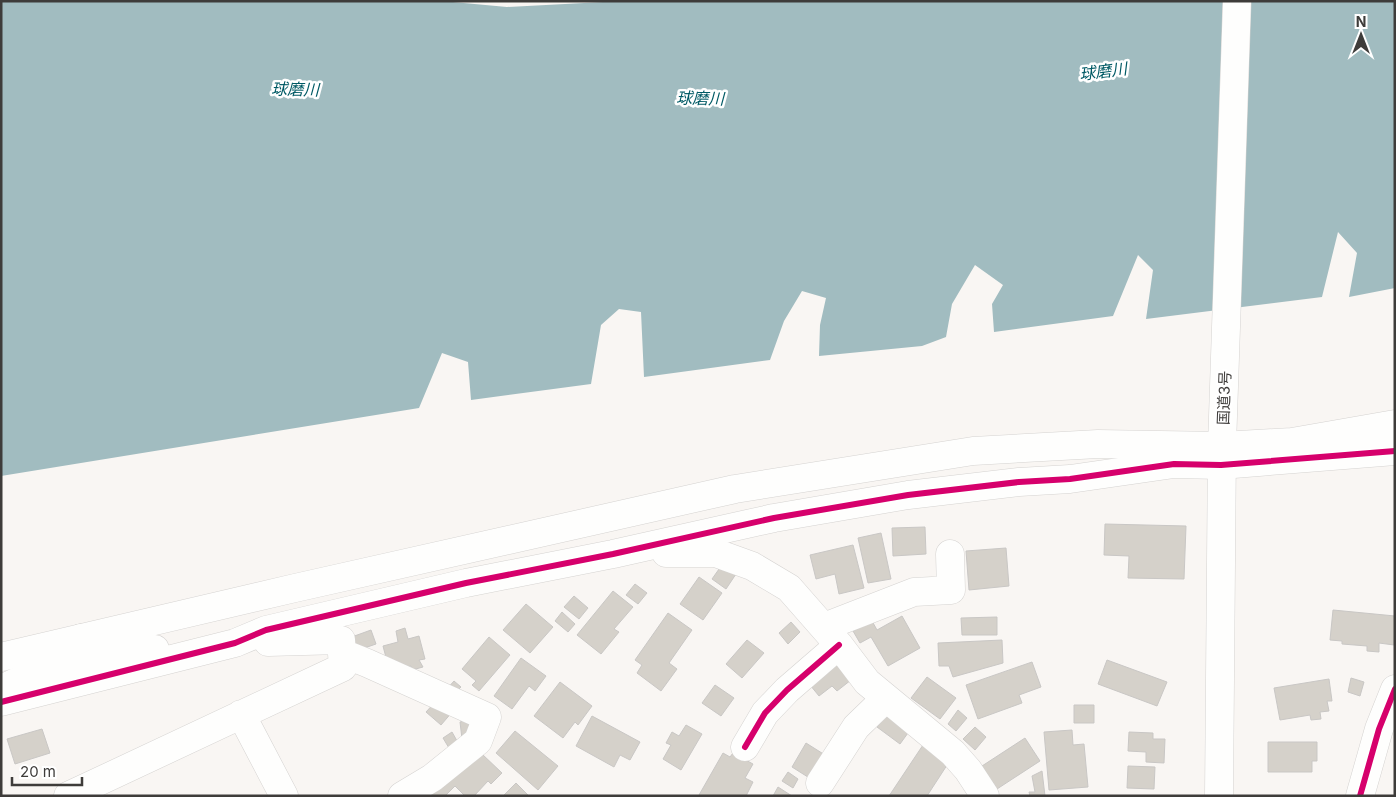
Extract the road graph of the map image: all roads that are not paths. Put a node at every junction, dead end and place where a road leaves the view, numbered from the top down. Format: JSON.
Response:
{"nodes":[{"id":1,"x":1236,"y":1,"type":"edge"},
{"id":2,"x":1395,"y":424,"type":"edge"},
{"id":3,"x":1222,"y":445,"type":"junction"},
{"id":4,"x":1395,"y":451,"type":"edge"},
{"id":5,"x":503,"y":541,"type":"junction"},
{"id":6,"x":614,"y":554,"type":"junction"},
{"id":7,"x":950,"y":554,"type":"dead end"},
{"id":8,"x":832,"y":636,"type":"junction"},
{"id":9,"x":235,"y":643,"type":"junction"},
{"id":10,"x":83,"y":647,"type":"junction"},
{"id":11,"x":342,"y":653,"type":"junction"},
{"id":12,"x":1,"y":657,"type":"edge"},
{"id":13,"x":1,"y":689,"type":"edge"},
{"id":14,"x":1395,"y":689,"type":"edge"},
{"id":15,"x":886,"y":698,"type":"junction"},
{"id":16,"x":1,"y":702,"type":"edge"},
{"id":17,"x":242,"y":714,"type":"junction"},
{"id":18,"x":745,"y":747,"type":"dead end"},
{"id":19,"x":820,"y":783,"type":"dead end"},
{"id":20,"x":68,"y":796,"type":"edge"},
{"id":21,"x":284,"y":796,"type":"edge"},
{"id":22,"x":402,"y":796,"type":"edge"},
{"id":23,"x":985,"y":796,"type":"edge"},
{"id":24,"x":1219,"y":796,"type":"edge"},
{"id":25,"x":1360,"y":796,"type":"edge"}],
"edges":[{"from":1,"to":3,"type":"main road","name":"国道3号"},
{"from":2,"to":3,"type":"main road"},
{"from":3,"to":4,"type":"main road"},
{"from":3,"to":5,"type":"main road"},
{"from":3,"to":6,"type":"main road"},
{"from":3,"to":24,"type":"main road","name":"国道3号"},
{"from":5,"to":6,"type":"main road"},
{"from":5,"to":10,"type":"main road"},
{"from":6,"to":8,"type":"main road"},
{"from":6,"to":9,"type":"main road"},
{"from":7,"to":8,"type":"main road"},
{"from":8,"to":15,"type":"main road"},
{"from":8,"to":18,"type":"main road"},
{"from":9,"to":10,"type":"main road"},
{"from":9,"to":11,"type":"main road"},
{"from":9,"to":16,"type":"main road"},
{"from":10,"to":12,"type":"main road"},
{"from":10,"to":13,"type":"main road"},
{"from":11,"to":17,"type":"main road"},
{"from":11,"to":22,"type":"main road"},
{"from":14,"to":25,"type":"main road"},
{"from":15,"to":19,"type":"main road"},
{"from":15,"to":23,"type":"main road"},
{"from":17,"to":20,"type":"main road"},
{"from":17,"to":21,"type":"main road"}]}
